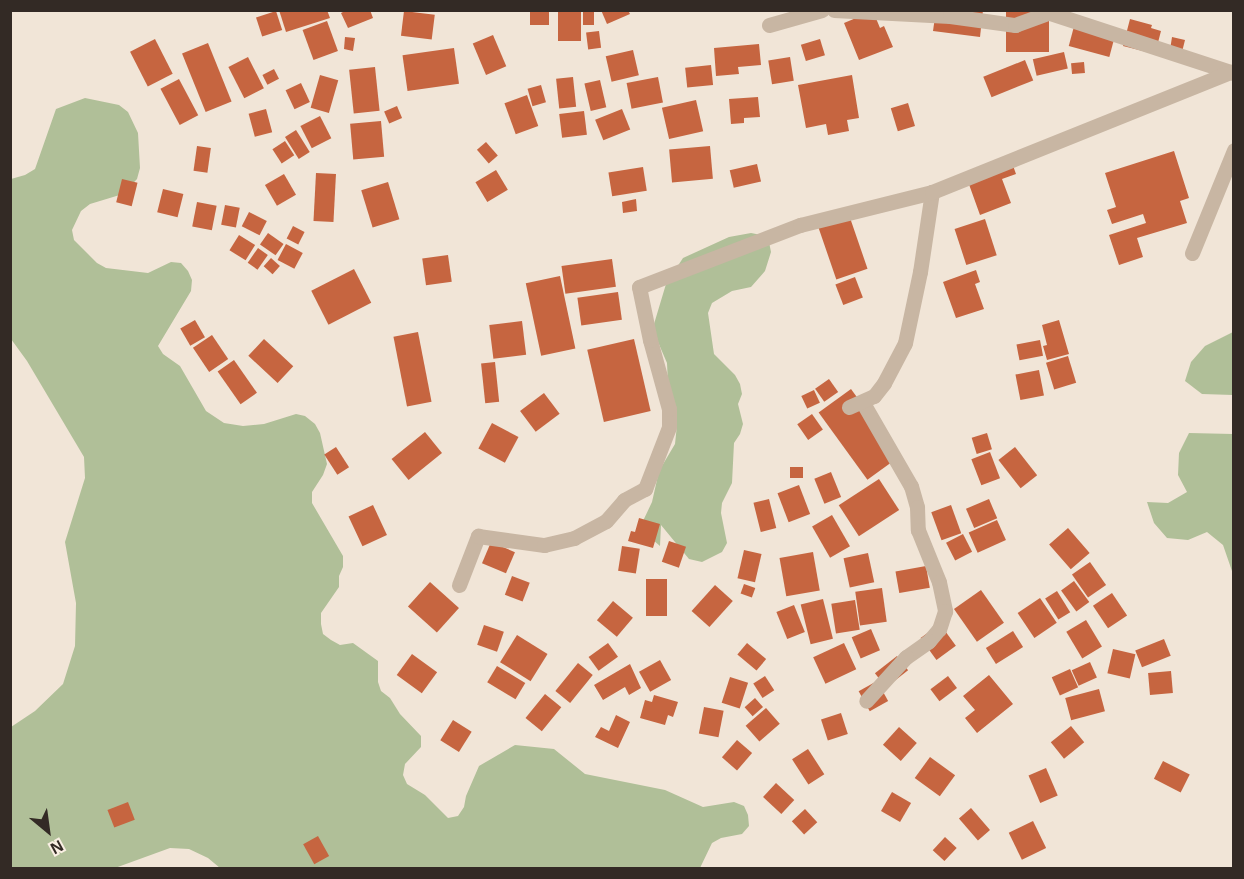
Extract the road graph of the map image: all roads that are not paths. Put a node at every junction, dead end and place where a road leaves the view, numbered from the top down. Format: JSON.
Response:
{"nodes":[{"id":1,"x":822,"y":10,"type":"edge"},
{"id":2,"x":834,"y":10,"type":"edge"},
{"id":3,"x":1043,"y":12,"type":"edge"},
{"id":4,"x":769,"y":26,"type":"dead end"},
{"id":5,"x":1232,"y":73,"type":"edge"},
{"id":6,"x":1233,"y":150,"type":"edge"},
{"id":7,"x":932,"y":192,"type":"junction"},
{"id":8,"x":1192,"y":253,"type":"dead end"},
{"id":9,"x":459,"y":585,"type":"dead end"},
{"id":10,"x":866,"y":701,"type":"dead end"}],
"edges":[{"from":1,"to":4,"type":"street"},
{"from":2,"to":3,"type":"street"},
{"from":3,"to":5,"type":"street"},
{"from":5,"to":7,"type":"street"},
{"from":6,"to":8,"type":"street"},
{"from":7,"to":9,"type":"street"},
{"from":7,"to":10,"type":"street"}]}
